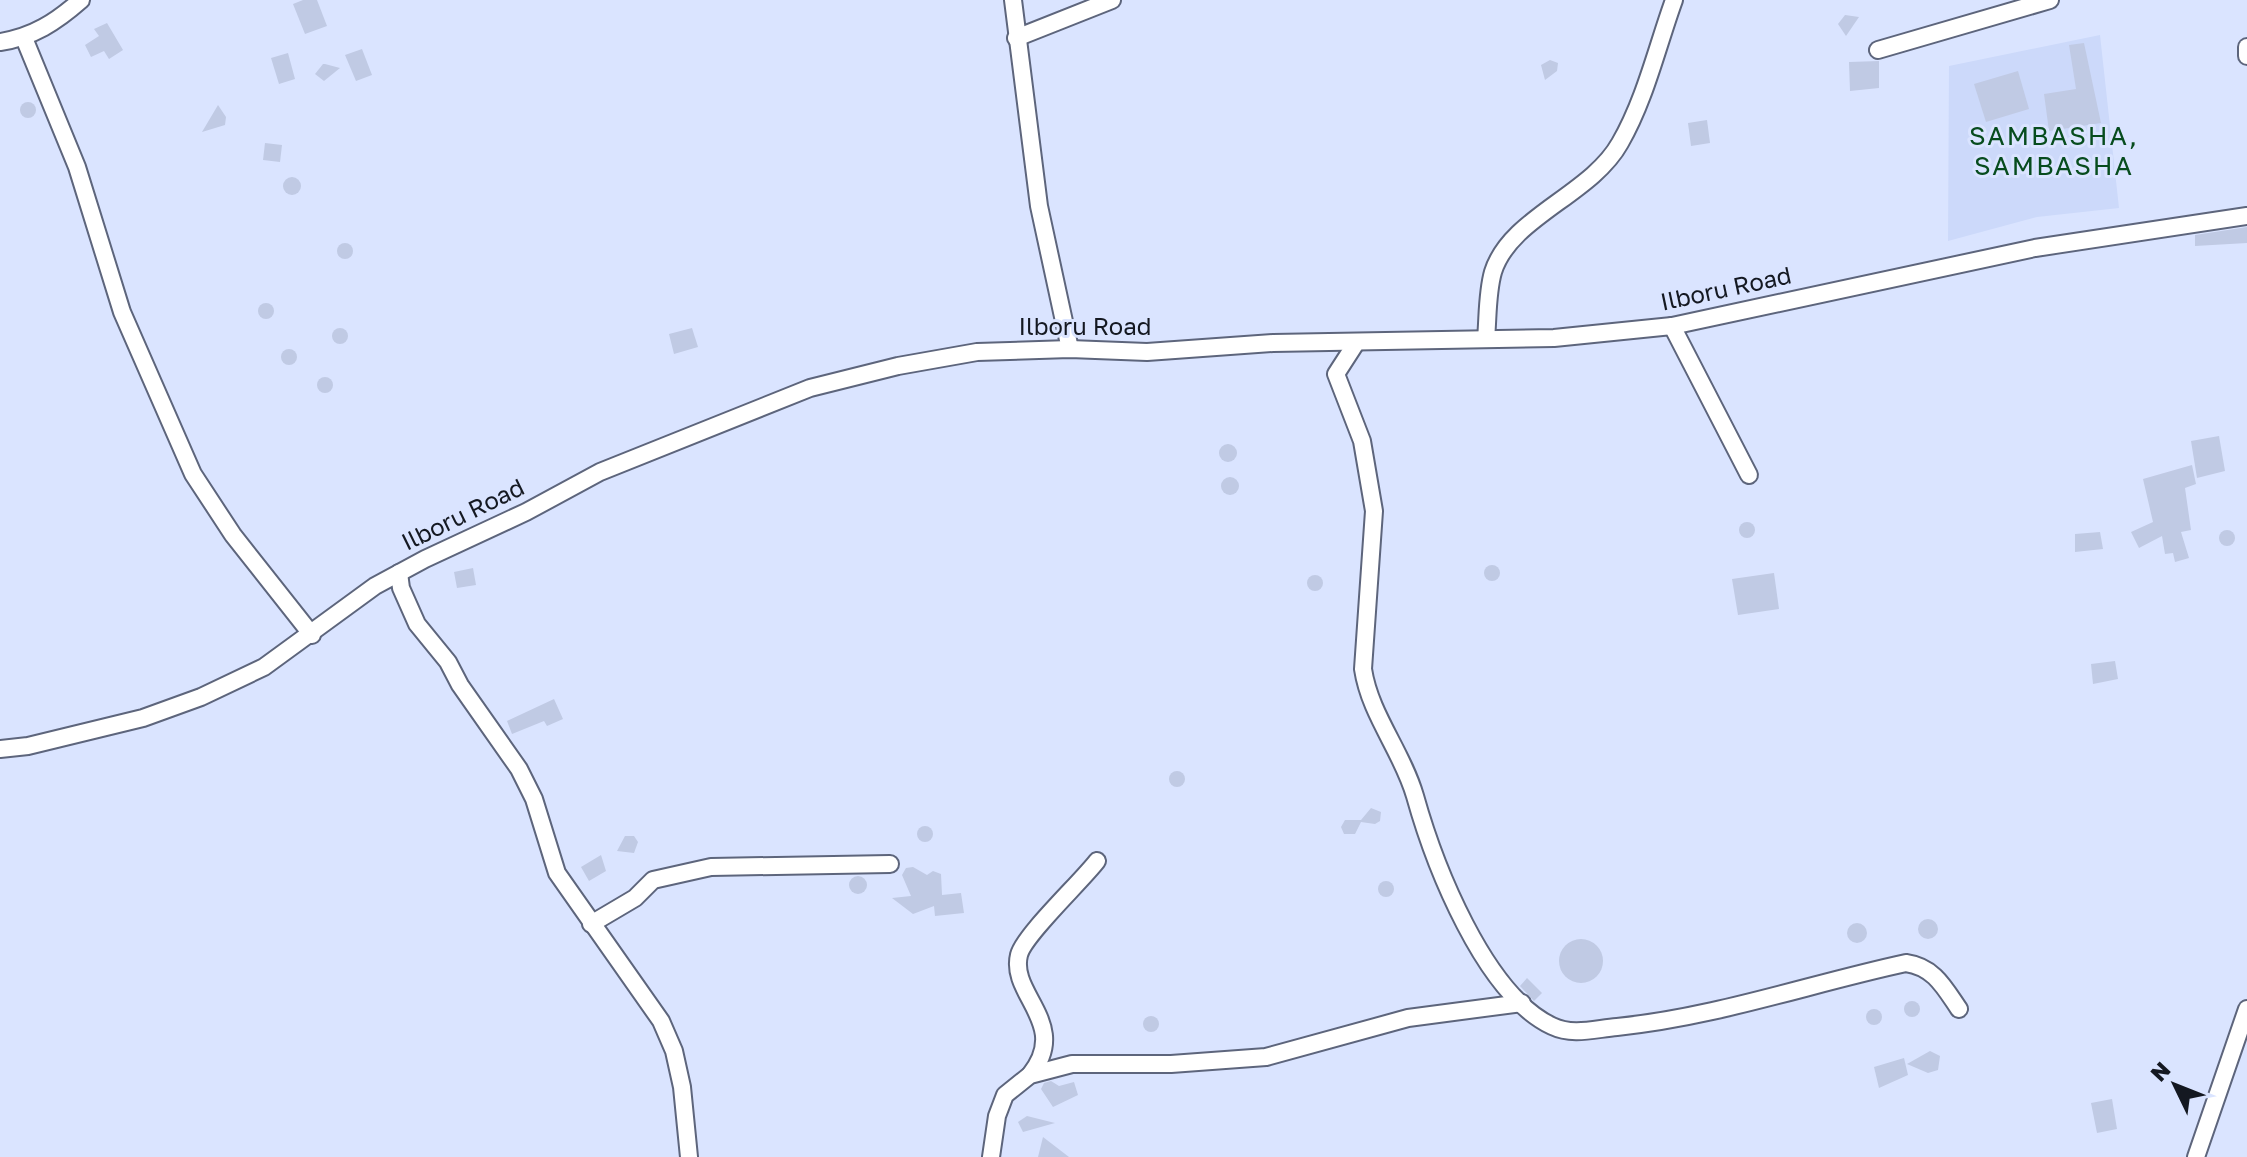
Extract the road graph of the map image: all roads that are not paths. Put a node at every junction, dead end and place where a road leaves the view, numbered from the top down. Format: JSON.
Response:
{"nodes":[{"id":1,"x":81,"y":0,"type":"edge"},
{"id":2,"x":1013,"y":0,"type":"edge"},
{"id":3,"x":1112,"y":0,"type":"edge"},
{"id":4,"x":1674,"y":0,"type":"edge"},
{"id":5,"x":2050,"y":0,"type":"edge"},
{"id":6,"x":24,"y":38,"type":"junction"},
{"id":7,"x":1016,"y":38,"type":"junction"},
{"id":8,"x":0,"y":42,"type":"edge"},
{"id":9,"x":2247,"y":47,"type":"edge"},
{"id":10,"x":1878,"y":50,"type":"dead end"},
{"id":11,"x":2247,"y":56,"type":"edge"},
{"id":12,"x":2247,"y":216,"type":"edge"},
{"id":13,"x":1672,"y":326,"type":"junction"},
{"id":14,"x":1486,"y":339,"type":"junction"},
{"id":15,"x":1356,"y":343,"type":"junction"},
{"id":16,"x":1070,"y":349,"type":"junction"},
{"id":17,"x":1749,"y":475,"type":"dead end"},
{"id":18,"x":399,"y":573,"type":"junction"},
{"id":19,"x":312,"y":635,"type":"junction"},
{"id":20,"x":0,"y":749,"type":"edge"},
{"id":21,"x":1097,"y":861,"type":"dead end"},
{"id":22,"x":890,"y":864,"type":"dead end"},
{"id":23,"x":591,"y":924,"type":"junction"},
{"id":24,"x":1522,"y":1003,"type":"junction"},
{"id":25,"x":1959,"y":1009,"type":"dead end"},
{"id":26,"x":2247,"y":1009,"type":"edge"},
{"id":27,"x":1030,"y":1075,"type":"junction"},
{"id":28,"x":689,"y":1157,"type":"edge"},
{"id":29,"x":991,"y":1157,"type":"edge"},
{"id":30,"x":2196,"y":1157,"type":"edge"}],
"edges":[{"from":1,"to":6,"type":"street"},
{"from":2,"to":7,"type":"street"},
{"from":3,"to":7,"type":"street"},
{"from":4,"to":14,"type":"street"},
{"from":5,"to":10,"type":"street"},
{"from":6,"to":8,"type":"street"},
{"from":6,"to":19,"type":"street"},
{"from":7,"to":16,"type":"street"},
{"from":9,"to":11,"type":"street"},
{"from":12,"to":13,"type":"street","name":"Ilboru Road"},
{"from":13,"to":14,"type":"street","name":"Ilboru Road"},
{"from":13,"to":17,"type":"street"},
{"from":14,"to":15,"type":"street","name":"Ilboru Road"},
{"from":15,"to":16,"type":"street","name":"Ilboru Road"},
{"from":15,"to":24,"type":"street"},
{"from":16,"to":18,"type":"street","name":"Ilboru Road"},
{"from":18,"to":19,"type":"street","name":"Ilboru Road"},
{"from":18,"to":23,"type":"street"},
{"from":19,"to":20,"type":"street","name":"Ilboru Road"},
{"from":21,"to":27,"type":"street"},
{"from":22,"to":23,"type":"street"},
{"from":23,"to":28,"type":"street"},
{"from":24,"to":25,"type":"street"},
{"from":24,"to":27,"type":"street"},
{"from":26,"to":30,"type":"street"},
{"from":27,"to":29,"type":"street"}]}
